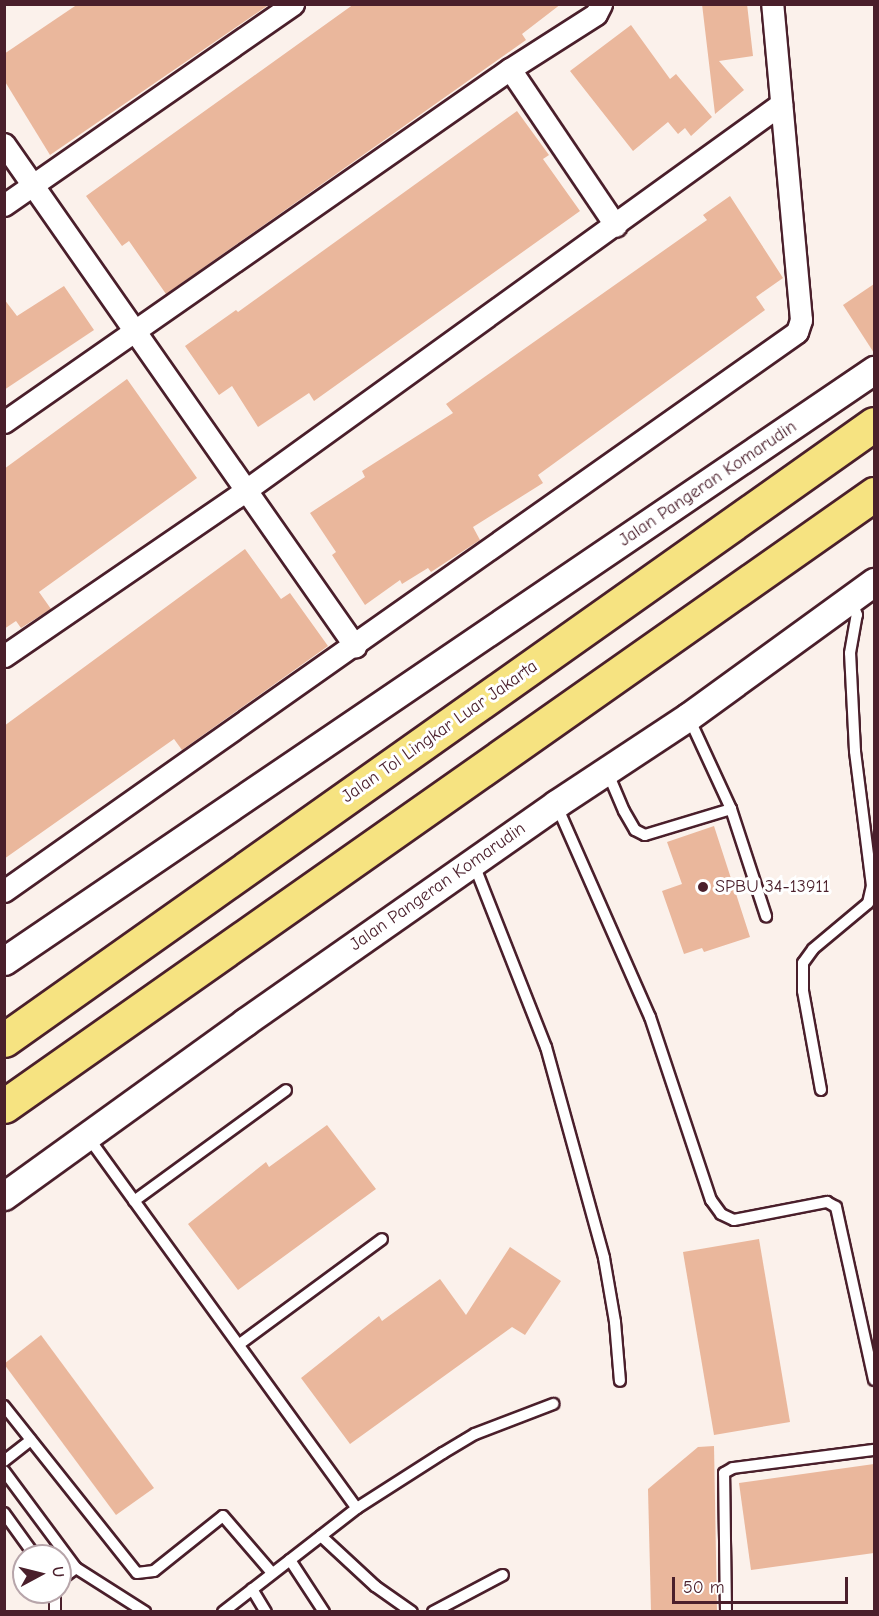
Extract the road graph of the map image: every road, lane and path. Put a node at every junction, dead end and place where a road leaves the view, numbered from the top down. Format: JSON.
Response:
{"nodes":[{"id":1,"x":293,"y":4,"type":"edge"},
{"id":2,"x":601,"y":4,"type":"edge"},
{"id":3,"x":772,"y":4,"type":"edge"},
{"id":4,"x":510,"y":69,"type":"junction"},
{"id":5,"x":781,"y":104,"type":"junction"},
{"id":6,"x":4,"y":144,"type":"edge"},
{"id":7,"x":33,"y":185,"type":"junction"},
{"id":8,"x":4,"y":205,"type":"edge"},
{"id":9,"x":616,"y":226,"type":"junction"},
{"id":10,"x":136,"y":332,"type":"junction"},
{"id":11,"x":874,"y":370,"type":"edge"},
{"id":12,"x":4,"y":422,"type":"edge"},
{"id":13,"x":874,"y":424,"type":"edge"},
{"id":14,"x":246,"y":490,"type":"junction"},
{"id":15,"x":874,"y":494,"type":"edge"},
{"id":16,"x":874,"y":582,"type":"edge"},
{"id":17,"x":851,"y":599,"type":"junction"},
{"id":18,"x":355,"y":646,"type":"junction"},
{"id":19,"x":4,"y":656,"type":"edge"},
{"id":20,"x":688,"y":717,"type":"junction"},
{"id":21,"x":607,"y":771,"type":"junction"},
{"id":22,"x":556,"y":804,"type":"junction"},
{"id":23,"x":731,"y":810,"type":"junction"},
{"id":24,"x":473,"y":862,"type":"junction"},
{"id":25,"x":4,"y":891,"type":"edge"},
{"id":26,"x":766,"y":916,"type":"dead end"},
{"id":27,"x":4,"y":961,"type":"edge"},
{"id":28,"x":4,"y":1040,"type":"edge"},
{"id":29,"x":286,"y":1090,"type":"dead end"},
{"id":30,"x":821,"y":1090,"type":"dead end"},
{"id":31,"x":4,"y":1106,"type":"edge"},
{"id":32,"x":87,"y":1135,"type":"junction"},
{"id":33,"x":4,"y":1196,"type":"edge"},
{"id":34,"x":134,"y":1201,"type":"junction"},
{"id":35,"x":382,"y":1239,"type":"dead end"},
{"id":36,"x":241,"y":1343,"type":"junction"},
{"id":37,"x":874,"y":1380,"type":"edge"},
{"id":38,"x":620,"y":1381,"type":"dead end"},
{"id":39,"x":553,"y":1404,"type":"dead end"},
{"id":40,"x":4,"y":1406,"type":"edge"},
{"id":41,"x":31,"y":1440,"type":"junction"},
{"id":42,"x":874,"y":1450,"type":"edge"},
{"id":43,"x":4,"y":1461,"type":"edge"},
{"id":44,"x":4,"y":1471,"type":"edge"},
{"id":45,"x":357,"y":1508,"type":"junction"},
{"id":46,"x":4,"y":1513,"type":"edge"},
{"id":47,"x":321,"y":1536,"type":"junction"},
{"id":48,"x":26,"y":1544,"type":"edge"},
{"id":49,"x":290,"y":1560,"type":"junction"},
{"id":50,"x":76,"y":1568,"type":"junction"},
{"id":51,"x":72,"y":1571,"type":"edge"},
{"id":52,"x":272,"y":1573,"type":"junction"},
{"id":53,"x":503,"y":1575,"type":"dead end"},
{"id":54,"x":252,"y":1589,"type":"junction"},
{"id":55,"x":145,"y":1611,"type":"edge"},
{"id":56,"x":223,"y":1611,"type":"edge"},
{"id":57,"x":266,"y":1611,"type":"edge"},
{"id":58,"x":324,"y":1611,"type":"edge"},
{"id":59,"x":412,"y":1611,"type":"edge"},
{"id":60,"x":433,"y":1611,"type":"edge"},
{"id":61,"x":726,"y":1611,"type":"edge"}],
"edges":[{"from":1,"to":7,"type":"street"},
{"from":2,"to":4,"type":"street"},
{"from":3,"to":5,"type":"street"},
{"from":4,"to":9,"type":"street"},
{"from":4,"to":10,"type":"street"},
{"from":5,"to":9,"type":"street"},
{"from":5,"to":18,"type":"street"},
{"from":6,"to":7,"type":"street"},
{"from":7,"to":8,"type":"street"},
{"from":7,"to":10,"type":"street"},
{"from":9,"to":14,"type":"street"},
{"from":10,"to":12,"type":"street"},
{"from":10,"to":14,"type":"street"},
{"from":11,"to":27,"type":"street","name":"Jalan Pangeran Komarudin"},
{"from":13,"to":28,"type":"highway","name":"Jalan Tol Lingkar Luar Jakarta"},
{"from":14,"to":18,"type":"street"},
{"from":14,"to":19,"type":"street"},
{"from":15,"to":31,"type":"highway"},
{"from":16,"to":17,"type":"street","name":"Jalan Pangeran Komarudin"},
{"from":17,"to":20,"type":"street","name":"Jalan Pangeran Komarudin"},
{"from":17,"to":30,"type":"lane"},
{"from":18,"to":25,"type":"street"},
{"from":20,"to":21,"type":"street","name":"Jalan Pangeran Komarudin"},
{"from":20,"to":23,"type":"lane"},
{"from":21,"to":22,"type":"street","name":"Jalan Pangeran Komarudin"},
{"from":21,"to":23,"type":"lane"},
{"from":22,"to":24,"type":"street","name":"Jalan Pangeran Komarudin"},
{"from":22,"to":37,"type":"lane"},
{"from":23,"to":26,"type":"lane"},
{"from":24,"to":32,"type":"street","name":"Jalan Pangeran Komarudin"},
{"from":24,"to":38,"type":"lane"},
{"from":29,"to":34,"type":"lane"},
{"from":32,"to":33,"type":"street","name":"Jalan Pangeran Komarudin"},
{"from":32,"to":34,"type":"lane"},
{"from":34,"to":36,"type":"lane"},
{"from":35,"to":36,"type":"lane"},
{"from":36,"to":45,"type":"lane"},
{"from":39,"to":45,"type":"lane"},
{"from":40,"to":41,"type":"lane"},
{"from":41,"to":43,"type":"lane"},
{"from":41,"to":52,"type":"lane"},
{"from":42,"to":61,"type":"lane"},
{"from":44,"to":50,"type":"lane"},
{"from":45,"to":47,"type":"lane"},
{"from":46,"to":48,"type":"lane"},
{"from":47,"to":49,"type":"lane"},
{"from":47,"to":59,"type":"lane"},
{"from":49,"to":52,"type":"lane"},
{"from":49,"to":58,"type":"lane"},
{"from":50,"to":51,"type":"lane"},
{"from":50,"to":55,"type":"lane"},
{"from":52,"to":54,"type":"lane"},
{"from":53,"to":60,"type":"lane"},
{"from":54,"to":56,"type":"lane"},
{"from":54,"to":57,"type":"lane"}]}
